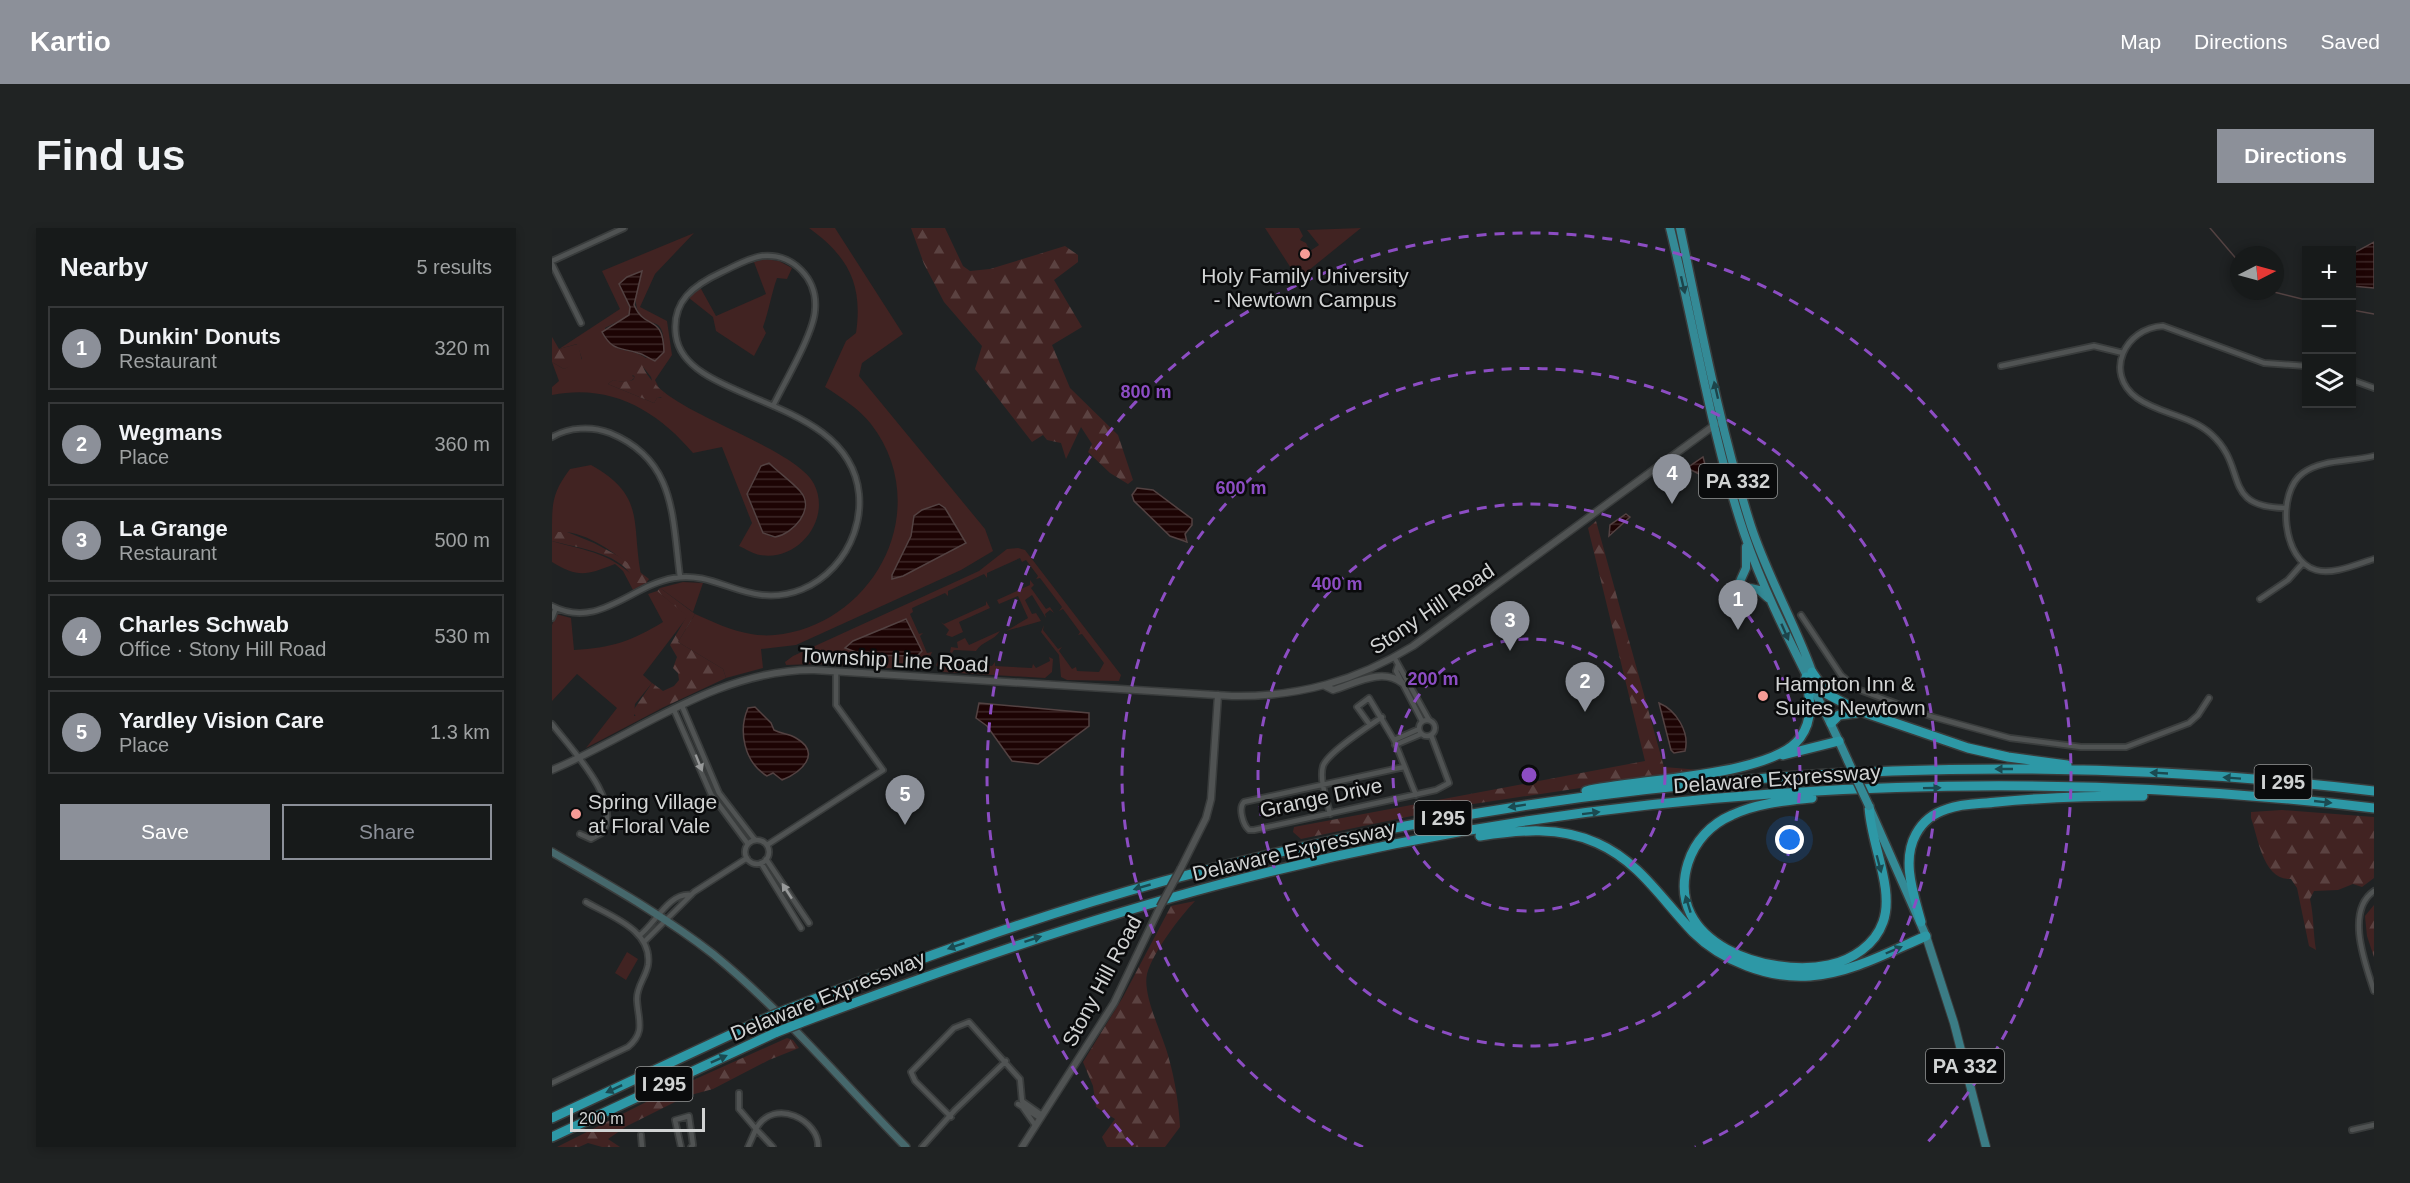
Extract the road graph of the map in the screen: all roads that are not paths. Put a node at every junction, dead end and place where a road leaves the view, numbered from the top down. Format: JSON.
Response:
{"nodes":[{"id":1,"x":606,"y":228,"type":"edge"},
{"id":2,"x":624,"y":228,"type":"edge"},
{"id":3,"x":1670,"y":228,"type":"edge"},
{"id":4,"x":1680,"y":228,"type":"edge"},
{"id":5,"x":609,"y":235,"type":"junction"},
{"id":6,"x":552,"y":263,"type":"edge"},
{"id":7,"x":581,"y":323,"type":"dead end"},
{"id":8,"x":2123,"y":353,"type":"junction"},
{"id":9,"x":2001,"y":366,"type":"dead end"},
{"id":10,"x":2302,"y":366,"type":"edge"},
{"id":11,"x":2356,"y":381,"type":"edge"},
{"id":12,"x":2374,"y":388,"type":"edge"},
{"id":13,"x":773,"y":406,"type":"junction"},
{"id":14,"x":1718,"y":423,"type":"junction"},
{"id":15,"x":552,"y":437,"type":"edge"},
{"id":16,"x":2374,"y":456,"type":"edge"},
{"id":17,"x":1733,"y":497,"type":"junction"},
{"id":18,"x":2285,"y":508,"type":"junction"},
{"id":19,"x":2374,"y":559,"type":"edge"},
{"id":20,"x":2303,"y":563,"type":"junction"},
{"id":21,"x":680,"y":577,"type":"junction"},
{"id":22,"x":2260,"y":599,"type":"dead end"},
{"id":23,"x":1773,"y":604,"type":"junction"},
{"id":24,"x":554,"y":607,"type":"edge"},
{"id":25,"x":1801,"y":615,"type":"dead end"},
{"id":26,"x":552,"y":618,"type":"edge"},
{"id":27,"x":1394,"y":657,"type":"junction"},
{"id":28,"x":1398,"y":664,"type":"junction"},
{"id":29,"x":836,"y":671,"type":"junction"},
{"id":30,"x":1809,"y":674,"type":"junction"},
{"id":31,"x":1402,"y":683,"type":"junction"},
{"id":32,"x":1324,"y":686,"type":"junction"},
{"id":33,"x":1218,"y":695,"type":"junction"},
{"id":34,"x":2209,"y":698,"type":"dead end"},
{"id":35,"x":682,"y":706,"type":"junction"},
{"id":36,"x":674,"y":710,"type":"junction"},
{"id":37,"x":1864,"y":713,"type":"junction"},
{"id":38,"x":1382,"y":717,"type":"junction"},
{"id":39,"x":1429,"y":720,"type":"junction"},
{"id":40,"x":1422,"y":721,"type":"junction"},
{"id":41,"x":1831,"y":723,"type":"junction"},
{"id":42,"x":552,"y":724,"type":"edge"},
{"id":43,"x":1370,"y":725,"type":"junction"},
{"id":44,"x":1420,"y":731,"type":"junction"},
{"id":45,"x":1431,"y":735,"type":"junction"},
{"id":46,"x":1839,"y":741,"type":"junction"},
{"id":47,"x":1394,"y":743,"type":"junction"},
{"id":48,"x":1777,"y":757,"type":"junction"},
{"id":49,"x":578,"y":759,"type":"junction"},
{"id":50,"x":1404,"y":767,"type":"junction"},
{"id":51,"x":552,"y":770,"type":"edge"},
{"id":52,"x":2126,"y":771,"type":"junction"},
{"id":53,"x":1323,"y":785,"type":"junction"},
{"id":54,"x":1897,"y":789,"type":"junction"},
{"id":55,"x":2374,"y":791,"type":"edge"},
{"id":56,"x":2223,"y":794,"type":"junction"},
{"id":57,"x":1416,"y":795,"type":"junction"},
{"id":58,"x":1539,"y":803,"type":"junction"},
{"id":59,"x":1869,"y":806,"type":"junction"},
{"id":60,"x":2374,"y":808,"type":"edge"},
{"id":61,"x":1330,"y":814,"type":"junction"},
{"id":62,"x":580,"y":834,"type":"dead end"},
{"id":63,"x":755,"y":840,"type":"junction"},
{"id":64,"x":748,"y":844,"type":"junction"},
{"id":65,"x":767,"y":845,"type":"junction"},
{"id":66,"x":552,"y":852,"type":"edge"},
{"id":67,"x":747,"y":858,"type":"junction"},
{"id":68,"x":766,"y":859,"type":"junction"},
{"id":69,"x":760,"y":863,"type":"junction"},
{"id":70,"x":1224,"y":883,"type":"junction"},
{"id":71,"x":2374,"y":891,"type":"edge"},
{"id":72,"x":691,"y":896,"type":"junction"},
{"id":73,"x":586,"y":902,"type":"dead end"},
{"id":74,"x":658,"y":915,"type":"junction"},
{"id":75,"x":666,"y":920,"type":"junction"},
{"id":76,"x":1921,"y":922,"type":"junction"},
{"id":77,"x":809,"y":923,"type":"dead end"},
{"id":78,"x":801,"y":928,"type":"dead end"},
{"id":79,"x":640,"y":936,"type":"junction"},
{"id":80,"x":1926,"y":936,"type":"junction"},
{"id":81,"x":644,"y":942,"type":"junction"},
{"id":82,"x":2374,"y":992,"type":"edge"},
{"id":83,"x":1006,"y":1061,"type":"junction"},
{"id":84,"x":552,"y":1083,"type":"edge"},
{"id":85,"x":739,"y":1094,"type":"dead end"},
{"id":86,"x":1021,"y":1104,"type":"junction"},
{"id":87,"x":1041,"y":1116,"type":"junction"},
{"id":88,"x":951,"y":1117,"type":"junction"},
{"id":89,"x":552,"y":1118,"type":"edge"},
{"id":90,"x":1035,"y":1125,"type":"junction"},
{"id":91,"x":2374,"y":1125,"type":"edge"},
{"id":92,"x":756,"y":1129,"type":"junction"},
{"id":93,"x":2352,"y":1130,"type":"dead end"},
{"id":94,"x":641,"y":1135,"type":"dead end"},
{"id":95,"x":552,"y":1137,"type":"edge"},
{"id":96,"x":642,"y":1147,"type":"edge"},
{"id":97,"x":681,"y":1147,"type":"edge"},
{"id":98,"x":691,"y":1147,"type":"edge"},
{"id":99,"x":748,"y":1147,"type":"edge"},
{"id":100,"x":772,"y":1147,"type":"edge"},
{"id":101,"x":818,"y":1147,"type":"edge"},
{"id":102,"x":906,"y":1147,"type":"edge"},
{"id":103,"x":922,"y":1147,"type":"edge"},
{"id":104,"x":1022,"y":1147,"type":"edge"},
{"id":105,"x":1986,"y":1147,"type":"edge"}],
"edges":[{"from":1,"to":5,"type":"street"},
{"from":2,"to":5,"type":"street"},
{"from":3,"to":14,"type":"highway","number":"PA 332","one_way":true},
{"from":14,"to":4,"type":"highway","number":"PA 332","one_way":true},
{"from":5,"to":6,"type":"street"},
{"from":6,"to":7,"type":"street"},
{"from":8,"to":9,"type":"street"},
{"from":8,"to":10,"type":"street"},
{"from":8,"to":18,"type":"street"},
{"from":11,"to":12,"type":"street"},
{"from":13,"to":13,"type":"street"},
{"from":13,"to":21,"type":"street"},
{"from":14,"to":17,"type":"highway","number":"PA 332"},
{"from":14,"to":27,"type":"street","name":"Stony Hill Road"},
{"from":14,"to":30,"type":"highway","number":"PA 332"},
{"from":15,"to":21,"type":"street"},
{"from":16,"to":18,"type":"street"},
{"from":17,"to":23,"type":"highway","number":"PA 332"},
{"from":17,"to":23,"type":"highway"},
{"from":18,"to":20,"type":"street"},
{"from":19,"to":20,"type":"street"},
{"from":20,"to":22,"type":"street"},
{"from":21,"to":24,"type":"street"},
{"from":23,"to":30,"type":"highway","number":"PA 332","one_way":true},
{"from":24,"to":26,"type":"street"},
{"from":25,"to":34,"type":"street"},
{"from":27,"to":28,"type":"street"},
{"from":27,"to":32,"type":"street","name":"Stony Hill Road"},
{"from":28,"to":31,"type":"street"},
{"from":28,"to":39,"type":"street"},
{"from":29,"to":33,"type":"street","name":"Township Line Road"},
{"from":29,"to":35,"type":"street","name":"Township Line Road"},
{"from":29,"to":65,"type":"street"},
{"from":30,"to":37,"type":"highway"},
{"from":30,"to":41,"type":"highway","number":"PA 332"},
{"from":30,"to":48,"type":"highway"},
{"from":31,"to":32,"type":"street"},
{"from":31,"to":40,"type":"street"},
{"from":32,"to":33,"type":"street","name":"Stony Hill Road"},
{"from":33,"to":87,"type":"street","name":"Stony Hill Road","bridge":true},
{"from":35,"to":36,"type":"street","name":"Township Line Road"},
{"from":35,"to":63,"type":"street"},
{"from":36,"to":49,"type":"street","name":"Township Line Road"},
{"from":36,"to":64,"type":"street","one_way":true},
{"from":37,"to":41,"type":"highway"},
{"from":37,"to":52,"type":"highway"},
{"from":38,"to":43,"type":"street"},
{"from":38,"to":43,"type":"street"},
{"from":38,"to":47,"type":"street"},
{"from":39,"to":40,"type":"street"},
{"from":39,"to":45,"type":"street"},
{"from":40,"to":44,"type":"street"},
{"from":41,"to":46,"type":"highway","number":"PA 332"},
{"from":42,"to":49,"type":"street"},
{"from":43,"to":53,"type":"street"},
{"from":44,"to":45,"type":"street"},
{"from":44,"to":47,"type":"street"},
{"from":45,"to":57,"type":"street","name":"Grange Drive"},
{"from":46,"to":48,"type":"highway"},
{"from":46,"to":59,"type":"highway","number":"PA 332","bridge":true},
{"from":47,"to":50,"type":"street"},
{"from":48,"to":58,"type":"highway"},
{"from":49,"to":51,"type":"street","name":"Township Line Road"},
{"from":49,"to":62,"type":"street"},
{"from":50,"to":53,"type":"street","name":"Grange Drive"},
{"from":50,"to":57,"type":"street"},
{"from":55,"to":52,"type":"highway","name":"Delaware Expressway","number":"I 295","one_way":true},
{"from":52,"to":58,"type":"highway","name":"Delaware Expressway","number":"I 295","one_way":true},
{"from":53,"to":61,"type":"street"},
{"from":53,"to":61,"type":"street","name":"Grange Drive"},
{"from":54,"to":56,"type":"highway","name":"Delaware Expressway","number":"I 295","one_way":true},
{"from":59,"to":54,"type":"highway","one_way":true},
{"from":70,"to":54,"type":"highway","name":"Delaware Expressway","number":"I 295","one_way":true},
{"from":56,"to":60,"type":"highway","name":"Delaware Expressway","number":"I 295","one_way":true},
{"from":56,"to":76,"type":"highway"},
{"from":57,"to":61,"type":"street","name":"Grange Drive"},
{"from":58,"to":89,"type":"highway","name":"Delaware Expressway","number":"I 295","one_way":true,"bridge":true},
{"from":59,"to":76,"type":"highway","number":"PA 332"},
{"from":63,"to":64,"type":"street"},
{"from":63,"to":65,"type":"street"},
{"from":64,"to":67,"type":"street"},
{"from":65,"to":68,"type":"street"},
{"from":66,"to":74,"type":"main road"},
{"from":67,"to":69,"type":"street"},
{"from":67,"to":72,"type":"street"},
{"from":68,"to":69,"type":"street"},
{"from":77,"to":68,"type":"street","one_way":true},
{"from":69,"to":78,"type":"street"},
{"from":70,"to":80,"type":"highway","one_way":true},
{"from":95,"to":70,"type":"highway","name":"Delaware Expressway","number":"I 295","one_way":true,"bridge":true},
{"from":71,"to":82,"type":"street"},
{"from":72,"to":74,"type":"street"},
{"from":72,"to":75,"type":"street"},
{"from":73,"to":79,"type":"street"},
{"from":74,"to":75,"type":"main road"},
{"from":74,"to":79,"type":"street"},
{"from":75,"to":81,"type":"street"},
{"from":75,"to":102,"type":"main road"},
{"from":76,"to":80,"type":"highway","number":"PA 332"},
{"from":79,"to":81,"type":"street"},
{"from":80,"to":105,"type":"main road","number":"PA 332"},
{"from":81,"to":84,"type":"street"},
{"from":83,"to":86,"type":"street"},
{"from":83,"to":88,"type":"street"},
{"from":83,"to":88,"type":"street"},
{"from":85,"to":92,"type":"street"},
{"from":86,"to":87,"type":"street"},
{"from":86,"to":90,"type":"street"},
{"from":87,"to":90,"type":"street","name":"Stony Hill Road"},
{"from":88,"to":103,"type":"street"},
{"from":90,"to":104,"type":"street","name":"Stony Hill Road"},
{"from":91,"to":93,"type":"street"},
{"from":92,"to":99,"type":"street"},
{"from":92,"to":100,"type":"street"},
{"from":92,"to":101,"type":"street"},
{"from":94,"to":96,"type":"street"},
{"from":97,"to":98,"type":"street"}]}
